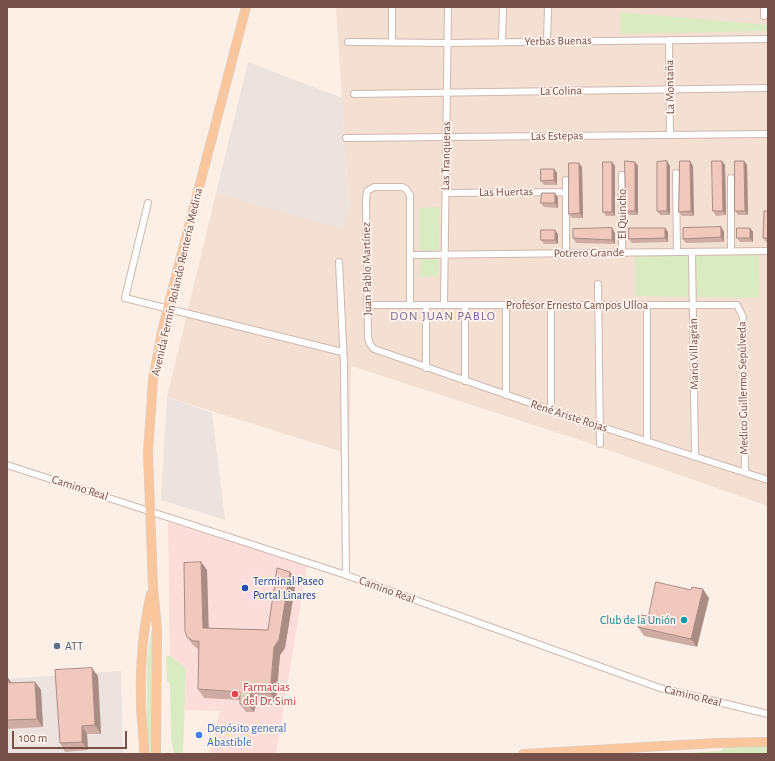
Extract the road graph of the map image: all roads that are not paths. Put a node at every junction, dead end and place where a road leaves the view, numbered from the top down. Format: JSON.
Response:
{"nodes":[{"id":1,"x":246,"y":7,"type":"edge"},
{"id":2,"x":392,"y":7,"type":"edge"},
{"id":3,"x":448,"y":7,"type":"edge"},
{"id":4,"x":504,"y":7,"type":"edge"},
{"id":5,"x":548,"y":7,"type":"edge"},
{"id":6,"x":764,"y":7,"type":"edge"},
{"id":7,"x":764,"y":16,"type":"dead end"},
{"id":8,"x":768,"y":39,"type":"edge"},
{"id":9,"x":669,"y":40,"type":"junction"},
{"id":10,"x":348,"y":42,"type":"dead end"},
{"id":11,"x":392,"y":42,"type":"junction"},
{"id":12,"x":502,"y":42,"type":"junction"},
{"id":13,"x":547,"y":42,"type":"junction"},
{"id":14,"x":448,"y":43,"type":"junction"},
{"id":15,"x":768,"y":88,"type":"edge"},
{"id":16,"x":670,"y":89,"type":"junction"},
{"id":17,"x":448,"y":93,"type":"junction"},
{"id":18,"x":354,"y":94,"type":"dead end"},
{"id":19,"x":768,"y":134,"type":"edge"},
{"id":20,"x":670,"y":135,"type":"junction"},
{"id":21,"x":447,"y":137,"type":"junction"},
{"id":22,"x":346,"y":138,"type":"dead end"},
{"id":23,"x":676,"y":173,"type":"dead end"},
{"id":24,"x":622,"y":175,"type":"dead end"},
{"id":25,"x":731,"y":178,"type":"dead end"},
{"id":26,"x":566,"y":180,"type":"dead end"},
{"id":27,"x":566,"y":192,"type":"junction"},
{"id":28,"x":446,"y":193,"type":"junction"},
{"id":29,"x":148,"y":203,"type":"dead end"},
{"id":30,"x":732,"y":251,"type":"junction"},
{"id":31,"x":768,"y":251,"type":"edge"},
{"id":32,"x":677,"y":252,"type":"junction"},
{"id":33,"x":692,"y":252,"type":"junction"},
{"id":34,"x":566,"y":253,"type":"junction"},
{"id":35,"x":622,"y":253,"type":"junction"},
{"id":36,"x":444,"y":254,"type":"junction"},
{"id":37,"x":411,"y":255,"type":"junction"},
{"id":38,"x":339,"y":262,"type":"dead end"},
{"id":39,"x":598,"y":284,"type":"dead end"},
{"id":40,"x":693,"y":304,"type":"junction"},
{"id":41,"x":737,"y":304,"type":"joint"},
{"id":42,"x":368,"y":305,"type":"junction"},
{"id":43,"x":410,"y":305,"type":"junction"},
{"id":44,"x":426,"y":305,"type":"junction"},
{"id":45,"x":444,"y":305,"type":"junction"},
{"id":46,"x":465,"y":305,"type":"junction"},
{"id":47,"x":506,"y":305,"type":"junction"},
{"id":48,"x":551,"y":305,"type":"junction"},
{"id":49,"x":598,"y":305,"type":"junction"},
{"id":50,"x":647,"y":305,"type":"junction"},
{"id":51,"x":168,"y":308,"type":"junction"},
{"id":52,"x":371,"y":347,"type":"joint"},
{"id":53,"x":342,"y":352,"type":"junction"},
{"id":54,"x":426,"y":368,"type":"junction"},
{"id":55,"x":465,"y":381,"type":"junction"},
{"id":56,"x":506,"y":395,"type":"junction"},
{"id":57,"x":551,"y":410,"type":"junction"},
{"id":58,"x":600,"y":426,"type":"junction"},
{"id":59,"x":647,"y":441,"type":"junction"},
{"id":60,"x":600,"y":444,"type":"dead end"},
{"id":61,"x":694,"y":456,"type":"junction"},
{"id":62,"x":7,"y":465,"type":"edge"},
{"id":63,"x":745,"y":472,"type":"junction"},
{"id":64,"x":768,"y":480,"type":"edge"},
{"id":65,"x":149,"y":511,"type":"junction"},
{"id":66,"x":346,"y":575,"type":"junction"},
{"id":67,"x":153,"y":587,"type":"junction"},
{"id":68,"x":768,"y":714,"type":"edge"},
{"id":69,"x":768,"y":742,"type":"edge"},
{"id":70,"x":156,"y":743,"type":"junction"},
{"id":71,"x":144,"y":744,"type":"junction"},
{"id":72,"x":625,"y":751,"type":"edge"},
{"id":73,"x":140,"y":754,"type":"edge"},
{"id":74,"x":144,"y":754,"type":"edge"},
{"id":75,"x":156,"y":754,"type":"edge"},
{"id":76,"x":161,"y":754,"type":"edge"},
{"id":77,"x":523,"y":754,"type":"edge"}],
"edges":[{"from":1,"to":51,"type":"main road","name":"Avenida Fermín Rolando Rentería Medina"},
{"from":2,"to":11,"type":"street"},
{"from":3,"to":14,"type":"street","name":"Las Tranqueras"},
{"from":4,"to":12,"type":"street"},
{"from":5,"to":13,"type":"street"},
{"from":6,"to":7,"type":"street"},
{"from":8,"to":9,"type":"street","name":"Yerbas Buenas"},
{"from":9,"to":13,"type":"street","name":"Yerbas Buenas"},
{"from":9,"to":16,"type":"street","name":"La Montaña"},
{"from":10,"to":11,"type":"street","name":"Yerbas Buenas"},
{"from":11,"to":14,"type":"street","name":"Yerbas Buenas"},
{"from":12,"to":13,"type":"street","name":"Yerbas Buenas"},
{"from":12,"to":14,"type":"street","name":"Yerbas Buenas"},
{"from":14,"to":17,"type":"street","name":"Las Tranqueras"},
{"from":15,"to":16,"type":"street","name":"La Colina"},
{"from":16,"to":17,"type":"street","name":"La Colina"},
{"from":16,"to":20,"type":"street","name":"La Montaña"},
{"from":17,"to":18,"type":"street","name":"La Colina"},
{"from":17,"to":21,"type":"street","name":"Las Tranqueras"},
{"from":19,"to":20,"type":"street","name":"Las Estepas"},
{"from":20,"to":21,"type":"street","name":"Las Estepas"},
{"from":21,"to":22,"type":"street","name":"Las Estepas"},
{"from":21,"to":28,"type":"street","name":"Las Tranqueras"},
{"from":23,"to":32,"type":"street"},
{"from":24,"to":35,"type":"street","name":"El Quincho"},
{"from":25,"to":30,"type":"street"},
{"from":26,"to":27,"type":"street"},
{"from":27,"to":28,"type":"street","name":"Las Huertas"},
{"from":27,"to":34,"type":"street"},
{"from":28,"to":36,"type":"street","name":"Las Tranqueras"},
{"from":29,"to":51,"type":"street"},
{"from":30,"to":31,"type":"street","name":"Potrero Grande"},
{"from":30,"to":33,"type":"street","name":"Potrero Grande"},
{"from":32,"to":33,"type":"street","name":"Potrero Grande"},
{"from":32,"to":35,"type":"street","name":"Potrero Grande"},
{"from":33,"to":40,"type":"street","name":"Mario Villagrán"},
{"from":34,"to":35,"type":"street","name":"Potrero Grande"},
{"from":34,"to":36,"type":"street","name":"Potrero Grande"},
{"from":36,"to":37,"type":"street","name":"Potrero Grande"},
{"from":36,"to":45,"type":"street","name":"Las Tranqueras"},
{"from":37,"to":42,"type":"street","name":"Juan Pablo Martínez"},
{"from":37,"to":43,"type":"street"},
{"from":38,"to":53,"type":"street"},
{"from":39,"to":49,"type":"street"},
{"from":40,"to":41,"type":"street","name":"Profesor Ernesto Campos Ulloa"},
{"from":40,"to":50,"type":"street","name":"Profesor Ernesto Campos Ulloa"},
{"from":40,"to":61,"type":"street","name":"Mario Villagrán"},
{"from":41,"to":63,"type":"street","name":"Medico Guillermo Sepúlveda"},
{"from":42,"to":43,"type":"street","name":"Profesor Ernesto Campos Ulloa"},
{"from":42,"to":52,"type":"street","name":"Juan Pablo Martínez"},
{"from":43,"to":44,"type":"street","name":"Profesor Ernesto Campos Ulloa"},
{"from":44,"to":45,"type":"street","name":"Profesor Ernesto Campos Ulloa"},
{"from":44,"to":54,"type":"street"},
{"from":45,"to":46,"type":"street","name":"Profesor Ernesto Campos Ulloa"},
{"from":46,"to":47,"type":"street","name":"Profesor Ernesto Campos Ulloa"},
{"from":46,"to":55,"type":"street"},
{"from":47,"to":48,"type":"street","name":"Profesor Ernesto Campos Ulloa"},
{"from":47,"to":56,"type":"street"},
{"from":48,"to":49,"type":"street","name":"Profesor Ernesto Campos Ulloa"},
{"from":48,"to":57,"type":"street"},
{"from":49,"to":50,"type":"street","name":"Profesor Ernesto Campos Ulloa"},
{"from":49,"to":58,"type":"street"},
{"from":50,"to":59,"type":"street"},
{"from":51,"to":53,"type":"street"},
{"from":51,"to":65,"type":"main road","name":"Avenida Fermín Rolando Rentería Medina"},
{"from":52,"to":54,"type":"street","name":"René Ariste Rojas"},
{"from":53,"to":66,"type":"street"},
{"from":54,"to":55,"type":"street","name":"René Ariste Rojas"},
{"from":55,"to":56,"type":"street","name":"René Ariste Rojas"},
{"from":56,"to":57,"type":"street","name":"René Ariste Rojas"},
{"from":57,"to":58,"type":"street","name":"René Ariste Rojas"},
{"from":58,"to":59,"type":"street","name":"René Ariste Rojas"},
{"from":58,"to":60,"type":"street"},
{"from":59,"to":61,"type":"street","name":"René Ariste Rojas"},
{"from":61,"to":63,"type":"street","name":"René Ariste Rojas"},
{"from":62,"to":65,"type":"street","name":"Camino Real"},
{"from":63,"to":64,"type":"street","name":"René Ariste Rojas"},
{"from":65,"to":66,"type":"street","name":"Camino Real"},
{"from":65,"to":67,"type":"main road","name":"Avenida Fermín Rolando Rentería Medina"},
{"from":66,"to":68,"type":"street","name":"Camino Real"},
{"from":67,"to":70,"type":"main road","name":"Avenida Fermín Rolando Rentería Medina"},
{"from":67,"to":71,"type":"main road","name":"Avenida Fermín Rolando Rentería Medina"},
{"from":69,"to":72,"type":"main road"},
{"from":70,"to":75,"type":"main road","name":"Avenida Fermín Rolando Rentería Medina"},
{"from":70,"to":76,"type":"main road"},
{"from":71,"to":73,"type":"main road"},
{"from":71,"to":74,"type":"main road","name":"Avenida Fermín Rolando Rentería Medina"},
{"from":72,"to":77,"type":"main road"}]}
